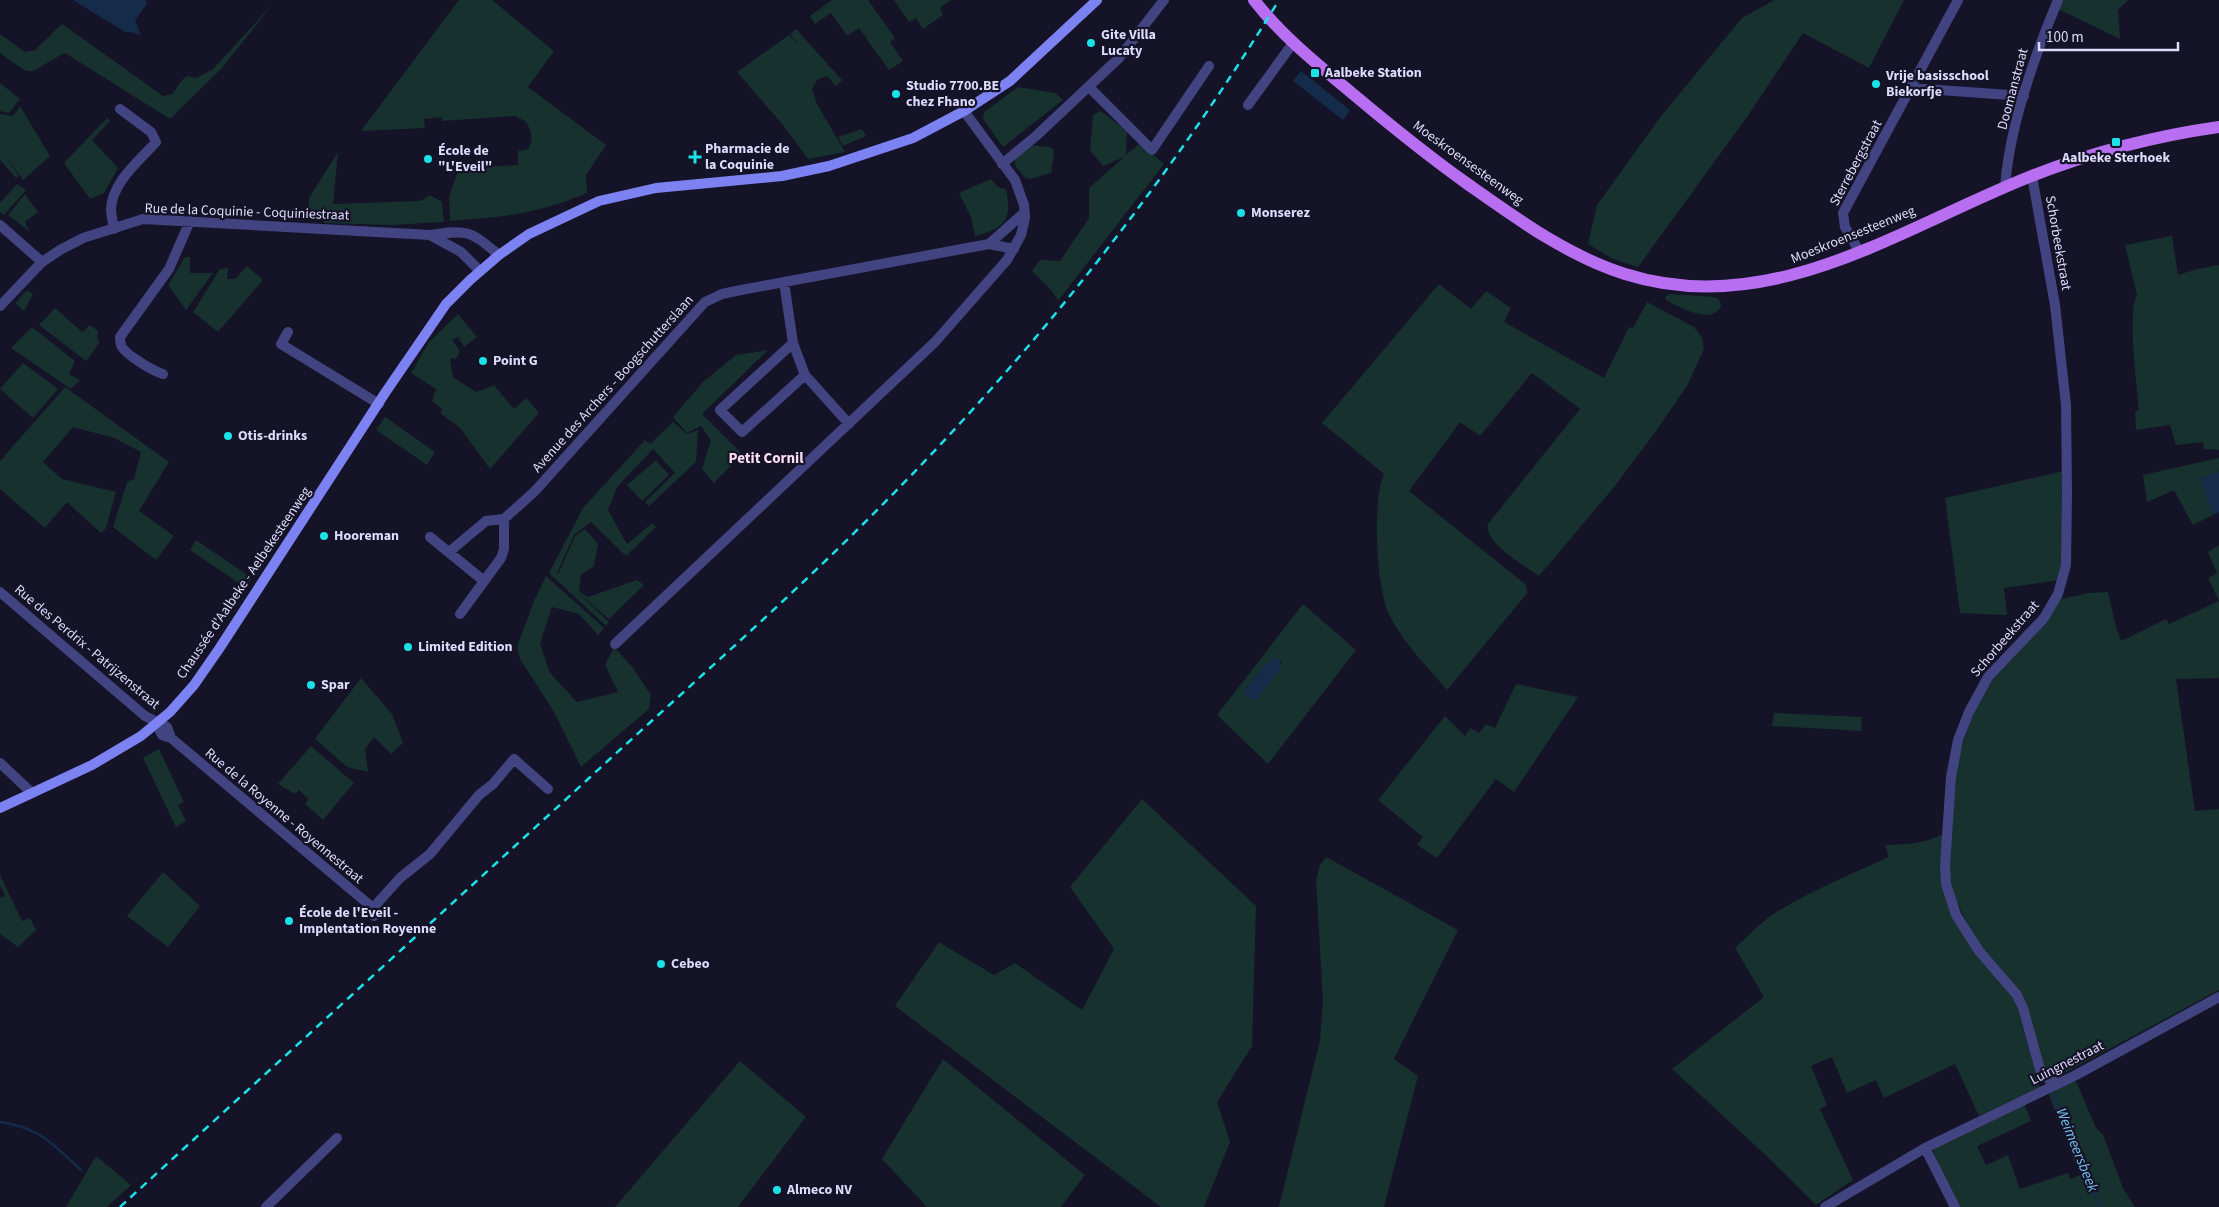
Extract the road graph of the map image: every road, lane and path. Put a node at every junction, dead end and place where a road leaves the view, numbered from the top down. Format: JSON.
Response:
{"nodes":[{"id":1,"x":1096,"y":0,"type":"edge"},
{"id":2,"x":1164,"y":0,"type":"edge"},
{"id":3,"x":1254,"y":0,"type":"edge"},
{"id":4,"x":1958,"y":0,"type":"edge"},
{"id":5,"x":2058,"y":0,"type":"edge"},
{"id":6,"x":1293,"y":43,"type":"junction"},
{"id":7,"x":1209,"y":66,"type":"dead end"},
{"id":8,"x":1089,"y":87,"type":"junction"},
{"id":9,"x":1911,"y":88,"type":"junction"},
{"id":10,"x":2024,"y":96,"type":"junction"},
{"id":11,"x":1248,"y":105,"type":"dead end"},
{"id":12,"x":120,"y":109,"type":"dead end"},
{"id":13,"x":964,"y":111,"type":"junction"},
{"id":14,"x":2219,"y":127,"type":"edge"},
{"id":15,"x":1002,"y":164,"type":"junction"},
{"id":16,"x":2032,"y":176,"type":"junction"},
{"id":17,"x":2004,"y":188,"type":"junction"},
{"id":18,"x":1025,"y":212,"type":"junction"},
{"id":19,"x":190,"y":221,"type":"junction"},
{"id":20,"x":0,"y":225,"type":"edge"},
{"id":21,"x":114,"y":229,"type":"junction"},
{"id":22,"x":430,"y":234,"type":"junction"},
{"id":23,"x":988,"y":244,"type":"junction"},
{"id":24,"x":1014,"y":249,"type":"junction"},
{"id":25,"x":1859,"y":252,"type":"junction"},
{"id":26,"x":500,"y":256,"type":"junction"},
{"id":27,"x":42,"y":262,"type":"junction"},
{"id":28,"x":480,"y":270,"type":"junction"},
{"id":29,"x":784,"y":282,"type":"junction"},
{"id":30,"x":0,"y":306,"type":"edge"},
{"id":31,"x":288,"y":332,"type":"dead end"},
{"id":32,"x":793,"y":343,"type":"junction"},
{"id":33,"x":163,"y":374,"type":"dead end"},
{"id":34,"x":805,"y":375,"type":"junction"},
{"id":35,"x":379,"y":404,"type":"junction"},
{"id":36,"x":849,"y":424,"type":"junction"},
{"id":37,"x":504,"y":519,"type":"junction"},
{"id":38,"x":430,"y":537,"type":"dead end"},
{"id":39,"x":449,"y":552,"type":"junction"},
{"id":40,"x":484,"y":581,"type":"junction"},
{"id":41,"x":0,"y":592,"type":"edge"},
{"id":42,"x":460,"y":614,"type":"dead end"},
{"id":43,"x":615,"y":644,"type":"dead end"},
{"id":44,"x":156,"y":723,"type":"junction"},
{"id":45,"x":0,"y":763,"type":"edge"},
{"id":46,"x":548,"y":789,"type":"dead end"},
{"id":47,"x":32,"y":793,"type":"junction"},
{"id":48,"x":0,"y":808,"type":"edge"},
{"id":49,"x":2219,"y":997,"type":"edge"},
{"id":50,"x":2059,"y":1083,"type":"junction"},
{"id":51,"x":337,"y":1138,"type":"dead end"},
{"id":52,"x":1925,"y":1148,"type":"junction"},
{"id":53,"x":266,"y":1207,"type":"edge"},
{"id":54,"x":1825,"y":1207,"type":"edge"},
{"id":55,"x":1955,"y":1207,"type":"edge"}],
"edges":[{"from":1,"to":13,"type":"main road","name":"Chaussée d'Aalbeke - Aelbekesteenweg"},
{"from":2,"to":8,"type":"street"},
{"from":3,"to":6,"type":"main road","name":"Moeskroensesteenweg"},
{"from":4,"to":9,"type":"street","name":"Sterrebergstraat"},
{"from":5,"to":10,"type":"street","name":"Doomanstraat"},
{"from":6,"to":11,"type":"street"},
{"from":6,"to":25,"type":"main road","name":"Moeskroensesteenweg"},
{"from":7,"to":8,"type":"street"},
{"from":8,"to":15,"type":"street"},
{"from":9,"to":10,"type":"street"},
{"from":9,"to":25,"type":"street","name":"Sterrebergstraat"},
{"from":10,"to":17,"type":"street","name":"Doomanstraat"},
{"from":12,"to":21,"type":"street"},
{"from":13,"to":15,"type":"street"},
{"from":13,"to":26,"type":"main road","name":"Chaussée d'Aalbeke - Aelbekesteenweg"},
{"from":14,"to":16,"type":"main road","name":"Moeskroensesteenweg"},
{"from":15,"to":18,"type":"street"},
{"from":16,"to":17,"type":"main road","name":"Moeskroensesteenweg"},
{"from":16,"to":50,"type":"street","name":"Schorbeekstraat"},
{"from":17,"to":25,"type":"main road","name":"Moeskroensesteenweg"},
{"from":18,"to":23,"type":"street"},
{"from":18,"to":24,"type":"street"},
{"from":19,"to":21,"type":"street","name":"Rue de la Coquinie - Coquiniestraat"},
{"from":19,"to":22,"type":"street","name":"Rue de la Coquinie - Coquiniestraat"},
{"from":19,"to":33,"type":"street"},
{"from":20,"to":27,"type":"street"},
{"from":21,"to":27,"type":"street","name":"Rue de la Coquinie - Coquiniestraat"},
{"from":22,"to":26,"type":"street","name":"Rue de la Coquinie - Coquiniestraat"},
{"from":22,"to":28,"type":"street","name":"Rue de la Coquinie - Coquiniestraat"},
{"from":23,"to":24,"type":"street","name":"Avenue des Archers - Boogschutterslaan"},
{"from":23,"to":29,"type":"street","name":"Avenue des Archers - Boogschutterslaan"},
{"from":24,"to":36,"type":"street"},
{"from":26,"to":28,"type":"main road","name":"Chaussée d'Aalbeke - Aelbekesteenweg"},
{"from":27,"to":30,"type":"street","name":"Rue de la Coquinie - Coquiniestraat"},
{"from":28,"to":35,"type":"main road","name":"Chaussée d'Aalbeke - Aelbekesteenweg"},
{"from":29,"to":32,"type":"street"},
{"from":29,"to":37,"type":"street","name":"Avenue des Archers - Boogschutterslaan"},
{"from":31,"to":35,"type":"street"},
{"from":32,"to":34,"type":"street"},
{"from":32,"to":34,"type":"street"},
{"from":34,"to":36,"type":"street"},
{"from":35,"to":44,"type":"main road","name":"Chaussée d'Aalbeke - Aelbekesteenweg"},
{"from":36,"to":43,"type":"street"},
{"from":37,"to":39,"type":"street","name":"Avenue des Archers - Boogschutterslaan"},
{"from":37,"to":40,"type":"street"},
{"from":38,"to":39,"type":"street"},
{"from":39,"to":40,"type":"street"},
{"from":40,"to":42,"type":"street"},
{"from":41,"to":44,"type":"street","name":"Rue des Perdrix - Patrijzenstraat"},
{"from":44,"to":46,"type":"street","name":"Rue de la Royenne - Royennestraat"},
{"from":44,"to":47,"type":"main road","name":"Chaussée d'Aalbeke - Aelbekesteenweg"},
{"from":45,"to":47,"type":"street"},
{"from":47,"to":48,"type":"main road","name":"Chaussée d'Aalbeke - Aelbekesteenweg"},
{"from":49,"to":50,"type":"street","name":"Luingnestraat"},
{"from":50,"to":52,"type":"street","name":"Luingnestraat"},
{"from":51,"to":53,"type":"street"},
{"from":52,"to":54,"type":"street","name":"Luingnestraat"},
{"from":52,"to":55,"type":"street"}]}
